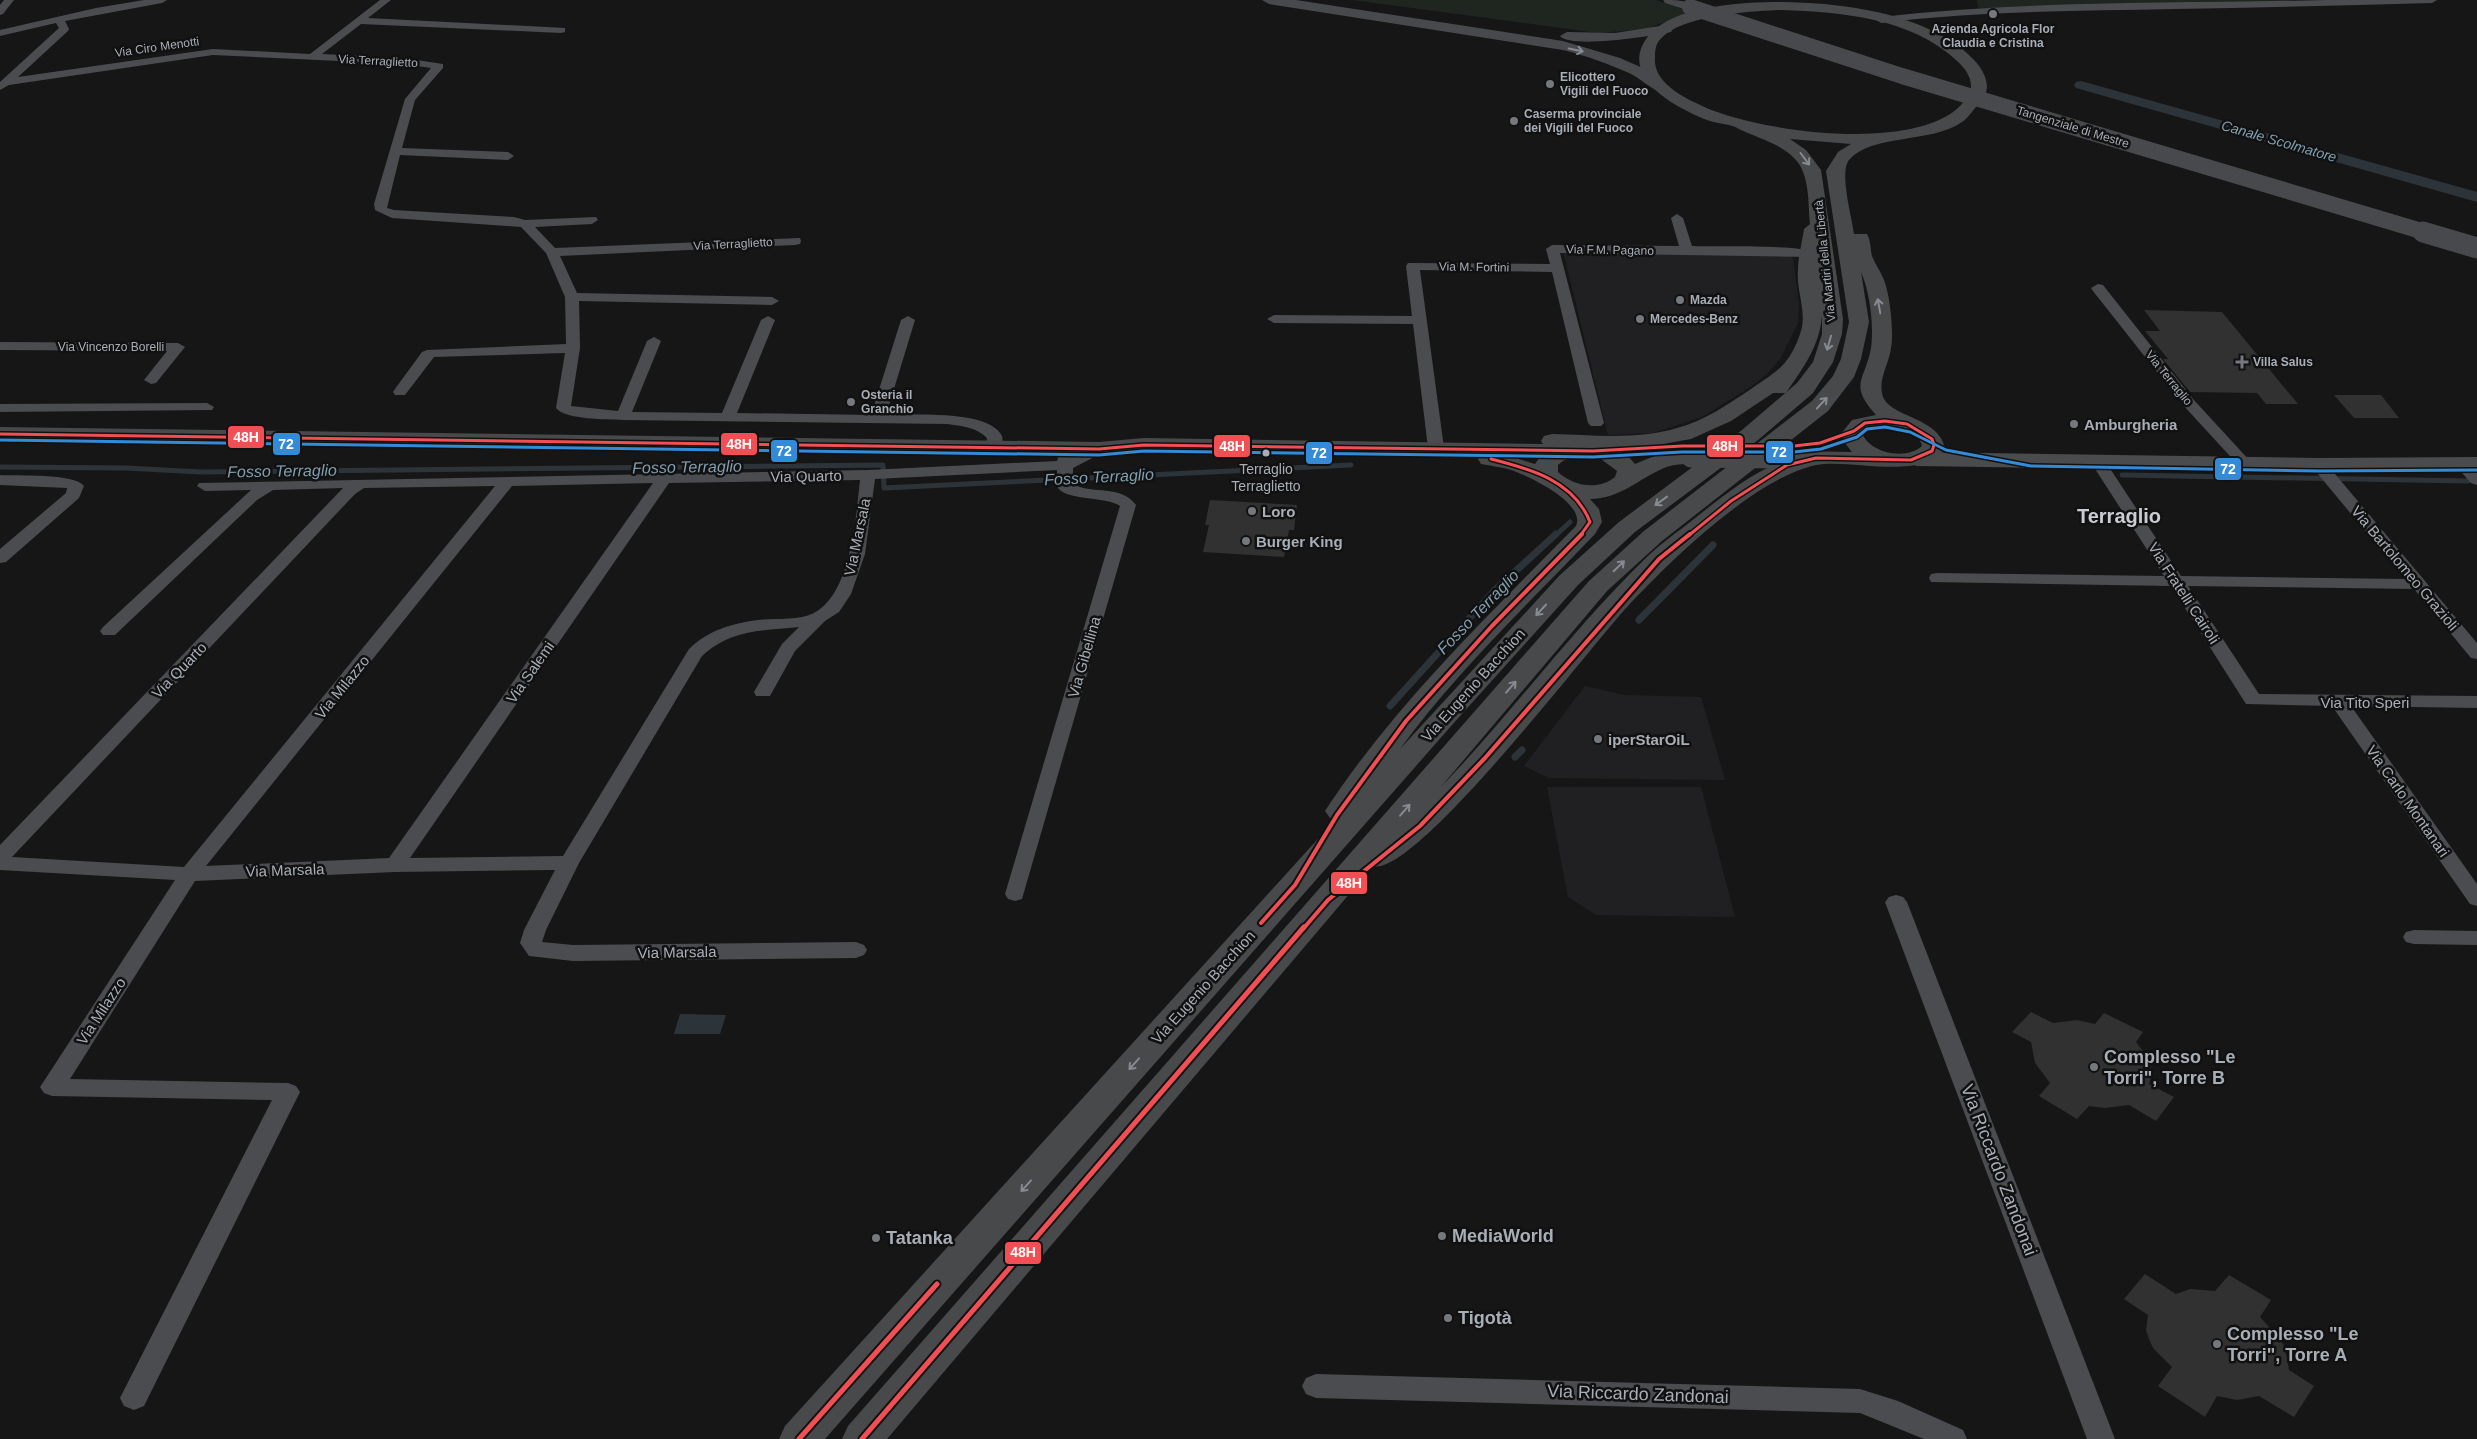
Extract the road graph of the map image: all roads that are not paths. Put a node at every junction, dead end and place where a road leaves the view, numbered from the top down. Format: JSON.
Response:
{"nodes":[{"id":1,"x":10,"y":0,"type":"edge"},
{"id":2,"x":162,"y":0,"type":"edge"},
{"id":3,"x":386,"y":0,"type":"edge"},
{"id":4,"x":1269,"y":0,"type":"edge"},
{"id":5,"x":1308,"y":0,"type":"edge"},
{"id":6,"x":1670,"y":0,"type":"edge"},
{"id":7,"x":1750,"y":0,"type":"edge"},
{"id":8,"x":1826,"y":0,"type":"edge"},
{"id":9,"x":2432,"y":0,"type":"edge"},
{"id":10,"x":1701,"y":5,"type":"edge"},
{"id":11,"x":1973,"y":5,"type":"edge"},
{"id":12,"x":0,"y":12,"type":"edge"},
{"id":13,"x":1877,"y":18,"type":"junction"},
{"id":14,"x":60,"y":20,"type":"junction"},
{"id":15,"x":358,"y":21,"type":"junction"},
{"id":16,"x":1666,"y":29,"type":"junction"},
{"id":17,"x":561,"y":30,"type":"dead end"},
{"id":18,"x":0,"y":33,"type":"edge"},
{"id":19,"x":312,"y":57,"type":"junction"},
{"id":20,"x":3,"y":85,"type":"edge"},
{"id":21,"x":1662,"y":87,"type":"junction"},
{"id":22,"x":1748,"y":128,"type":"junction"},
{"id":23,"x":1894,"y":137,"type":"junction"},
{"id":24,"x":397,"y":151,"type":"junction"},
{"id":25,"x":508,"y":156,"type":"dead end"},
{"id":26,"x":1840,"y":200,"type":"junction"},
{"id":27,"x":1677,"y":218,"type":"dead end"},
{"id":28,"x":592,"y":220,"type":"dead end"},
{"id":29,"x":526,"y":224,"type":"junction"},
{"id":30,"x":2477,"y":237,"type":"edge"},
{"id":31,"x":795,"y":241,"type":"dead end"},
{"id":32,"x":2477,"y":248,"type":"edge"},
{"id":33,"x":1687,"y":251,"type":"junction"},
{"id":34,"x":1817,"y":251,"type":"junction"},
{"id":35,"x":552,"y":252,"type":"junction"},
{"id":36,"x":1558,"y":268,"type":"junction"},
{"id":37,"x":2098,"y":288,"type":"dead end"},
{"id":38,"x":572,"y":297,"type":"junction"},
{"id":39,"x":772,"y":301,"type":"dead end"},
{"id":40,"x":1274,"y":319,"type":"dead end"},
{"id":41,"x":768,"y":320,"type":"dead end"},
{"id":42,"x":908,"y":320,"type":"dead end"},
{"id":43,"x":1420,"y":320,"type":"junction"},
{"id":44,"x":654,"y":341,"type":"dead end"},
{"id":45,"x":0,"y":346,"type":"edge"},
{"id":46,"x":573,"y":348,"type":"junction"},
{"id":47,"x":1789,"y":374,"type":"junction"},
{"id":48,"x":151,"y":380,"type":"dead end"},
{"id":49,"x":400,"y":392,"type":"dead end"},
{"id":50,"x":207,"y":407,"type":"dead end"},
{"id":51,"x":0,"y":408,"type":"edge"},
{"id":52,"x":623,"y":416,"type":"junction"},
{"id":53,"x":727,"y":418,"type":"junction"},
{"id":54,"x":877,"y":419,"type":"junction"},
{"id":55,"x":1596,"y":423,"type":"dead end"},
{"id":56,"x":1916,"y":429,"type":"junction"},
{"id":57,"x":1854,"y":431,"type":"junction"},
{"id":58,"x":0,"y":434,"type":"edge"},
{"id":59,"x":994,"y":447,"type":"junction"},
{"id":60,"x":1782,"y":447,"type":"junction"},
{"id":61,"x":1436,"y":448,"type":"junction"},
{"id":62,"x":1110,"y":449,"type":"junction"},
{"id":63,"x":1583,"y":451,"type":"junction"},
{"id":64,"x":1695,"y":455,"type":"junction"},
{"id":65,"x":1890,"y":459,"type":"junction"},
{"id":66,"x":1917,"y":459,"type":"junction"},
{"id":67,"x":2032,"y":460,"type":"junction"},
{"id":68,"x":1734,"y":461,"type":"junction"},
{"id":69,"x":2244,"y":464,"type":"junction"},
{"id":70,"x":2469,"y":464,"type":"edge"},
{"id":71,"x":1065,"y":467,"type":"junction"},
{"id":72,"x":2103,"y":469,"type":"junction"},
{"id":73,"x":2325,"y":473,"type":"junction"},
{"id":74,"x":1627,"y":477,"type":"junction"},
{"id":75,"x":665,"y":478,"type":"junction"},
{"id":76,"x":0,"y":480,"type":"edge"},
{"id":77,"x":2477,"y":480,"type":"edge"},
{"id":78,"x":870,"y":481,"type":"junction"},
{"id":79,"x":507,"y":482,"type":"junction"},
{"id":80,"x":1557,"y":483,"type":"junction"},
{"id":81,"x":359,"y":484,"type":"junction"},
{"id":82,"x":269,"y":485,"type":"junction"},
{"id":83,"x":205,"y":486,"type":"dead end"},
{"id":84,"x":0,"y":558,"type":"edge"},
{"id":85,"x":1937,"y":578,"type":"dead end"},
{"id":86,"x":2177,"y":581,"type":"junction"},
{"id":87,"x":2419,"y":584,"type":"junction"},
{"id":88,"x":819,"y":617,"type":"junction"},
{"id":89,"x":109,"y":631,"type":"dead end"},
{"id":90,"x":2477,"y":654,"type":"edge"},
{"id":91,"x":763,"y":692,"type":"dead end"},
{"id":92,"x":2253,"y":700,"type":"joint"},
{"id":93,"x":2338,"y":702,"type":"junction"},
{"id":94,"x":2477,"y":702,"type":"edge"},
{"id":95,"x":0,"y":857,"type":"edge"},
{"id":96,"x":0,"y":863,"type":"edge"},
{"id":97,"x":569,"y":863,"type":"junction"},
{"id":98,"x":395,"y":865,"type":"junction"},
{"id":99,"x":190,"y":874,"type":"junction"},
{"id":100,"x":1295,"y":885,"type":"junction"},
{"id":101,"x":1015,"y":894,"type":"dead end"},
{"id":102,"x":1328,"y":900,"type":"junction"},
{"id":103,"x":2477,"y":900,"type":"edge"},
{"id":104,"x":1896,"y":902,"type":"dead end"},
{"id":105,"x":2414,"y":937,"type":"dead end"},
{"id":106,"x":2477,"y":938,"type":"edge"},
{"id":107,"x":856,"y":950,"type":"dead end"},
{"id":108,"x":1316,"y":1386,"type":"dead end"},
{"id":109,"x":134,"y":1398,"type":"dead end"},
{"id":110,"x":799,"y":1439,"type":"edge"},
{"id":111,"x":862,"y":1439,"type":"edge"},
{"id":112,"x":1953,"y":1439,"type":"edge"},
{"id":113,"x":2101,"y":1439,"type":"edge"}],
"edges":[{"from":1,"to":12,"type":"street"},
{"from":2,"to":14,"type":"street"},
{"from":3,"to":15,"type":"street","name":"Via Terraglietto"},
{"from":4,"to":21,"type":"highway","one_way":true},
{"from":5,"to":16,"type":"highway"},
{"from":6,"to":10,"type":"highway","name":"Tangenziale di Mestre"},
{"from":7,"to":10,"type":"main road"},
{"from":8,"to":13,"type":"main road"},
{"from":9,"to":11,"type":"street"},
{"from":10,"to":13,"type":"main road"},
{"from":10,"to":16,"type":"main road"},
{"from":10,"to":30,"type":"highway","name":"Tangenziale di Mestre"},
{"from":10,"to":32,"type":"highway","name":"Tangenziale di Mestre","bridge":true},
{"from":11,"to":13,"type":"street"},
{"from":13,"to":23,"type":"main road"},
{"from":14,"to":18,"type":"street"},
{"from":14,"to":20,"type":"street","name":"Via Ciro Menotti"},
{"from":15,"to":17,"type":"street"},
{"from":15,"to":19,"type":"street","name":"Via Terraglietto"},
{"from":16,"to":21,"type":"main road"},
{"from":19,"to":20,"type":"street","name":"Via Ciro Menotti"},
{"from":19,"to":24,"type":"street","name":"Via Terraglietto"},
{"from":21,"to":22,"type":"main road"},
{"from":22,"to":23,"type":"main road"},
{"from":22,"to":34,"type":"main road","name":"Via Martiri della Libertà","one_way":true},
{"from":23,"to":26,"type":"main road","name":"Via Martiri della Libertà"},
{"from":24,"to":25,"type":"street"},
{"from":24,"to":29,"type":"street","name":"Via Terraglietto"},
{"from":56,"to":26,"type":"main road","one_way":true},
{"from":60,"to":26,"type":"main road","name":"Via Martiri della Libertà","one_way":true},
{"from":27,"to":33,"type":"street"},
{"from":28,"to":29,"type":"street","name":"Via Terraglietto"},
{"from":29,"to":35,"type":"street"},
{"from":31,"to":35,"type":"street","name":"Via Terraglietto"},
{"from":33,"to":34,"type":"street","name":"Via F.M. Pagano"},
{"from":33,"to":36,"type":"street","name":"Via F.M. Pagano"},
{"from":34,"to":47,"type":"main road"},
{"from":34,"to":60,"type":"main road","name":"Via Martiri della Libertà","one_way":true},
{"from":35,"to":38,"type":"street"},
{"from":36,"to":43,"type":"street","name":"Via M. Fortini"},
{"from":36,"to":55,"type":"street"},
{"from":37,"to":69,"type":"street","name":"Via Terraglio"},
{"from":38,"to":39,"type":"street"},
{"from":38,"to":46,"type":"street"},
{"from":40,"to":43,"type":"street"},
{"from":41,"to":53,"type":"street"},
{"from":42,"to":54,"type":"street"},
{"from":43,"to":61,"type":"street","name":"Via M. Fortini"},
{"from":44,"to":52,"type":"street"},
{"from":45,"to":48,"type":"street","name":"Via Vincenzo Borelli"},
{"from":46,"to":49,"type":"street"},
{"from":46,"to":52,"type":"street"},
{"from":47,"to":61,"type":"main road"},
{"from":47,"to":64,"type":"main road"},
{"from":50,"to":51,"type":"street"},
{"from":52,"to":53,"type":"street"},
{"from":53,"to":54,"type":"street"},
{"from":54,"to":59,"type":"street"},
{"from":56,"to":57,"type":"main road"},
{"from":56,"to":66,"type":"main road"},
{"from":56,"to":67,"type":"main road"},
{"from":57,"to":60,"type":"main road"},
{"from":57,"to":65,"type":"main road"},
{"from":58,"to":59,"type":"main road"},
{"from":59,"to":71,"type":"main road"},
{"from":60,"to":64,"type":"main road","bridge":true},
{"from":60,"to":65,"type":"main road"},
{"from":60,"to":68,"type":"main road","name":"Via Eugenio Bacchion"},
{"from":60,"to":102,"type":"main road"},
{"from":61,"to":62,"type":"main road"},
{"from":61,"to":63,"type":"main road"},
{"from":62,"to":71,"type":"main road"},
{"from":62,"to":80,"type":"main road"},
{"from":63,"to":64,"type":"main road"},
{"from":63,"to":74,"type":"main road"},
{"from":63,"to":80,"type":"main road"},
{"from":64,"to":68,"type":"main road","name":"Via Eugenio Bacchion"},
{"from":64,"to":74,"type":"main road"},
{"from":64,"to":100,"type":"main road","name":"Via Eugenio Bacchion","one_way":true},
{"from":65,"to":66,"type":"main road"},
{"from":66,"to":67,"type":"main road"},
{"from":67,"to":72,"type":"main road"},
{"from":102,"to":68,"type":"main road","name":"Via Eugenio Bacchion","one_way":true},
{"from":69,"to":72,"type":"main road"},
{"from":69,"to":73,"type":"main road"},
{"from":70,"to":73,"type":"main road"},
{"from":70,"to":77,"type":"street"},
{"from":71,"to":78,"type":"street","name":"Via Quarto"},
{"from":71,"to":101,"type":"street","name":"Via Gibellina"},
{"from":72,"to":86,"type":"street","name":"Via Fratelli Cairoli"},
{"from":73,"to":87,"type":"street","name":"Via Bartolomeo Grazioli"},
{"from":74,"to":80,"type":"main road"},
{"from":75,"to":78,"type":"street","name":"Via Quarto"},
{"from":75,"to":79,"type":"street","name":"Via Quarto"},
{"from":75,"to":98,"type":"street","name":"Via Salemi"},
{"from":76,"to":84,"type":"street"},
{"from":78,"to":88,"type":"street","name":"Via Marsala"},
{"from":79,"to":81,"type":"street","name":"Via Quarto"},
{"from":79,"to":99,"type":"street","name":"Via Milazzo"},
{"from":80,"to":100,"type":"main road"},
{"from":81,"to":82,"type":"street","name":"Via Quarto"},
{"from":81,"to":95,"type":"street","name":"Via Quarto"},
{"from":82,"to":83,"type":"street","name":"Via Quarto"},
{"from":82,"to":89,"type":"street"},
{"from":85,"to":86,"type":"street"},
{"from":86,"to":87,"type":"street"},
{"from":86,"to":92,"type":"street","name":"Via Fratelli Cairoli"},
{"from":87,"to":90,"type":"street","name":"Via Bartolomeo Grazioli"},
{"from":88,"to":91,"type":"street","name":"Via Marsala"},
{"from":88,"to":97,"type":"street","name":"Via Marsala"},
{"from":92,"to":93,"type":"street","name":"Via Tito Speri"},
{"from":93,"to":94,"type":"street","name":"Via Tito Speri"},
{"from":93,"to":103,"type":"street","name":"Via Carlo Montanari"},
{"from":96,"to":99,"type":"street","name":"Via Marsala"},
{"from":97,"to":98,"type":"street","name":"Via Marsala"},
{"from":97,"to":107,"type":"street","name":"Via Marsala"},
{"from":98,"to":99,"type":"street","name":"Via Marsala"},
{"from":99,"to":109,"type":"street","name":"Via Milazzo"},
{"from":100,"to":110,"type":"main road","name":"Via Eugenio Bacchion","one_way":true},
{"from":102,"to":111,"type":"main road","name":"Via Eugenio Bacchion"},
{"from":104,"to":113,"type":"street","name":"Via Riccardo Zandonai"},
{"from":105,"to":106,"type":"street"},
{"from":108,"to":112,"type":"street","name":"Via Riccardo Zandonai"}]}
